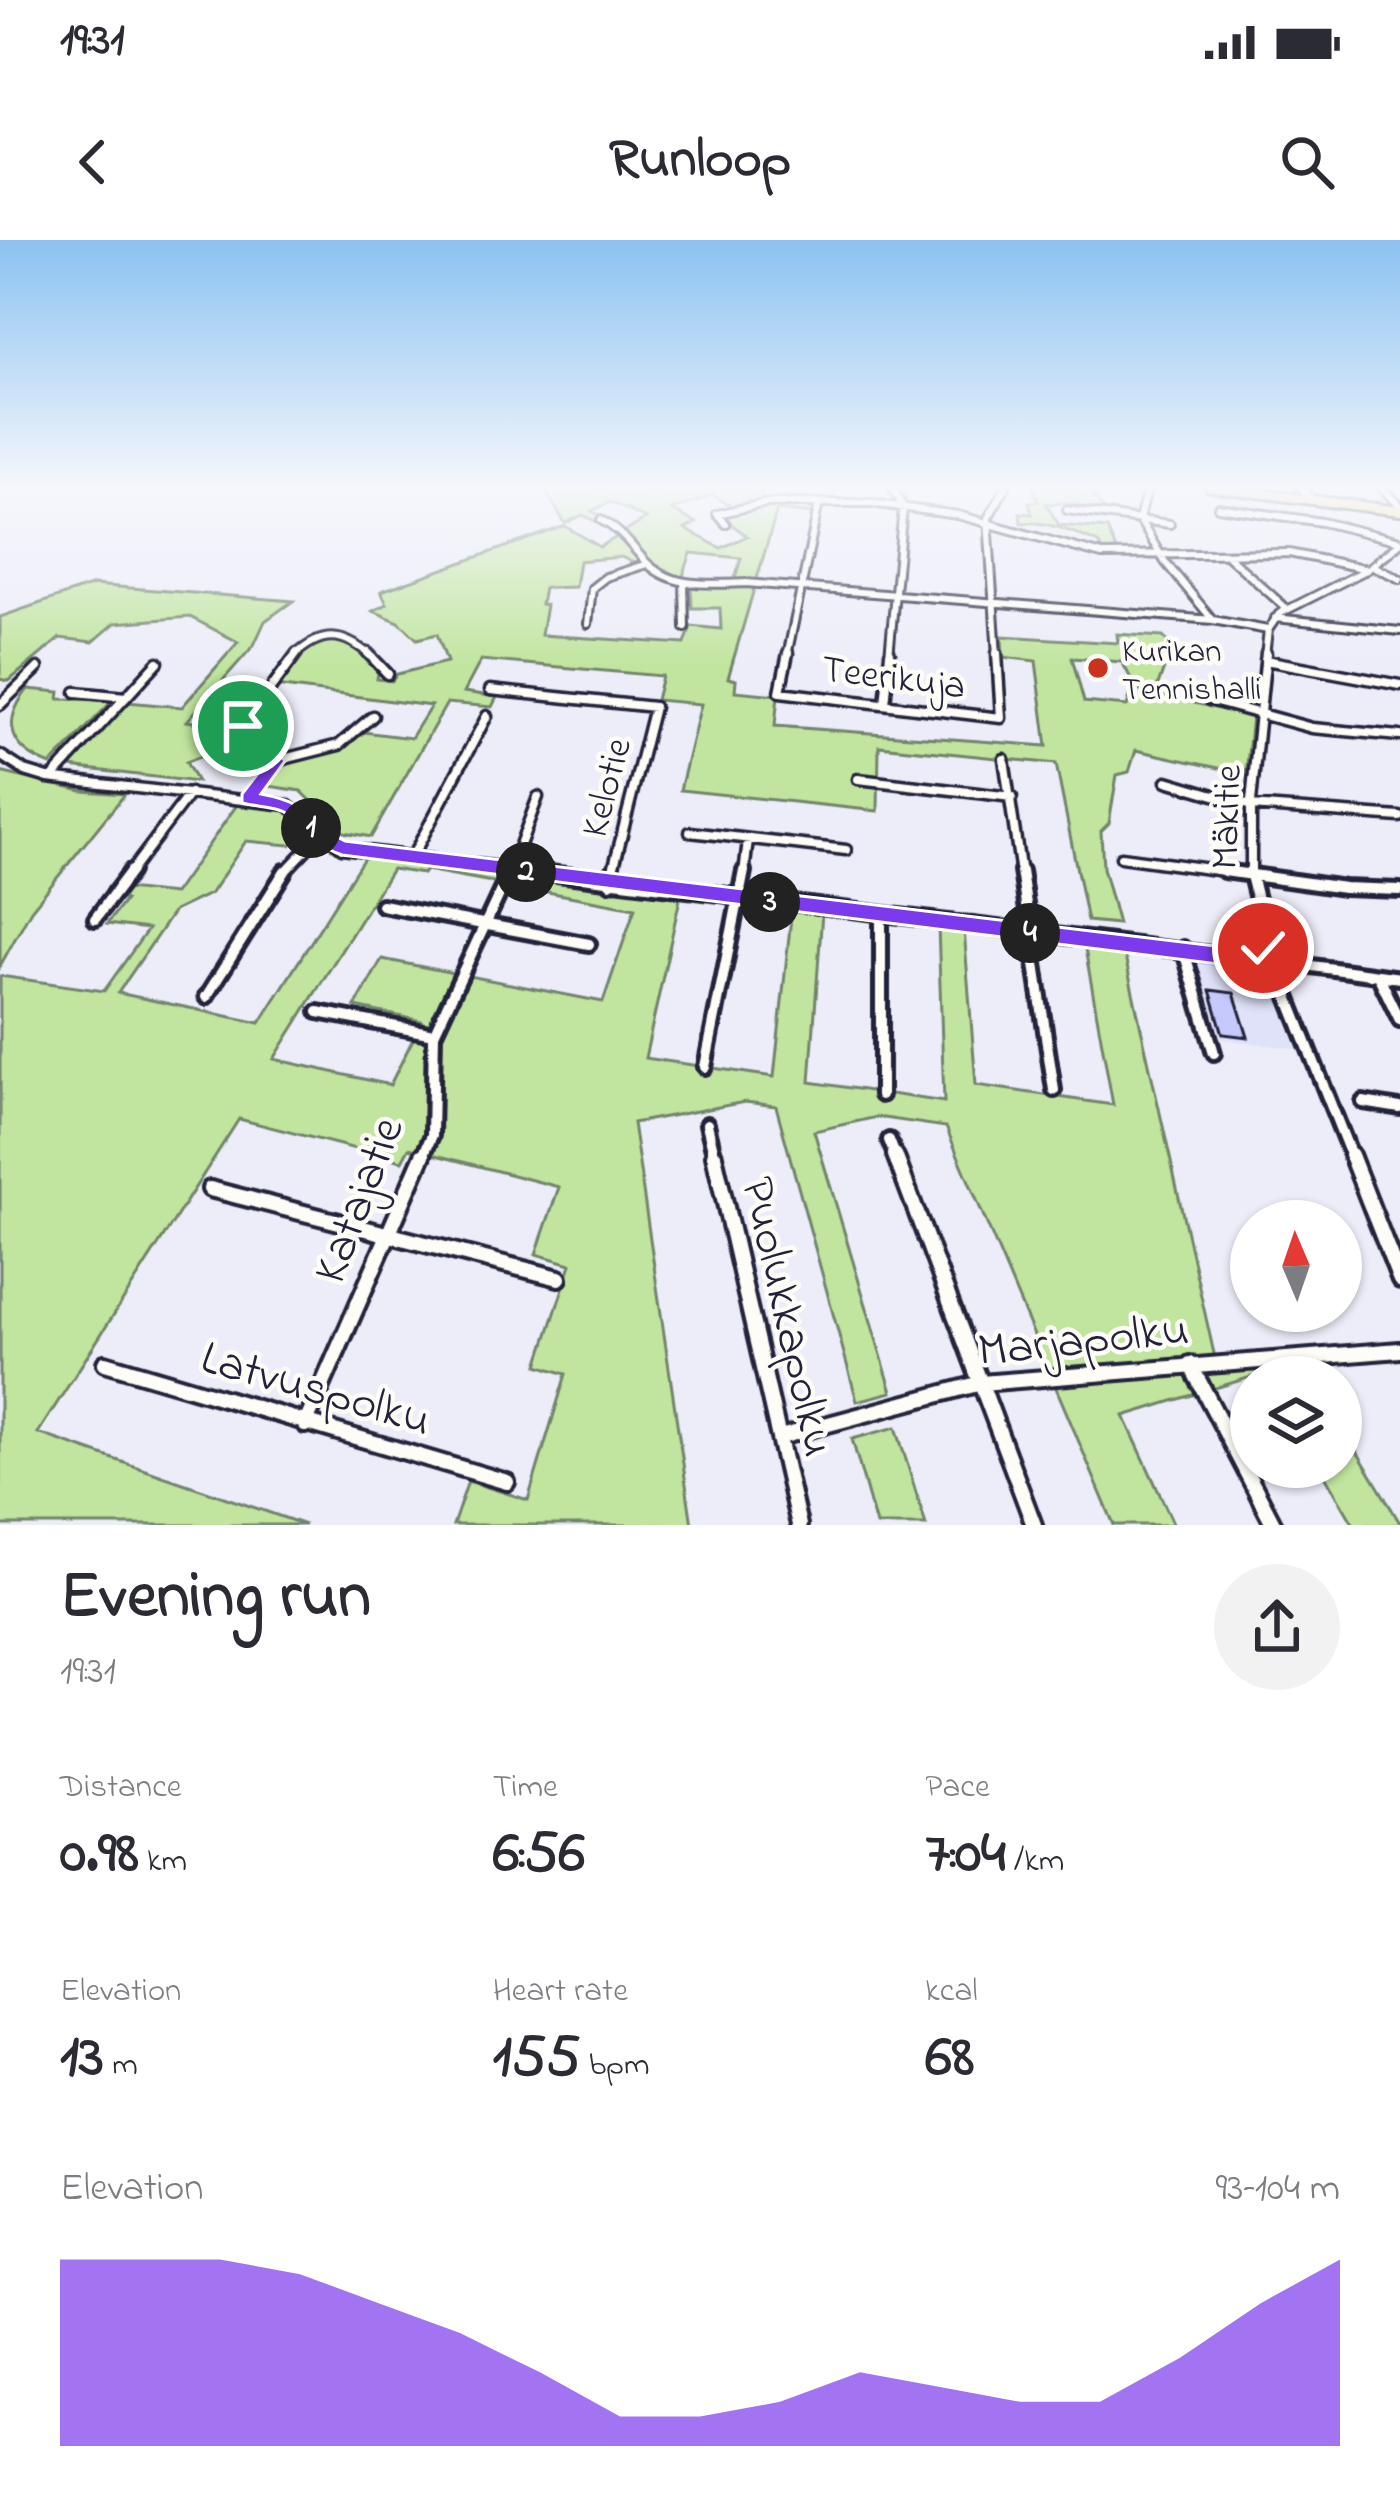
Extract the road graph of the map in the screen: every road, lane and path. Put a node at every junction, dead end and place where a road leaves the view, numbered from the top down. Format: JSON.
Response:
{"nodes":[{"id":1,"x":634,"y":547,"type":"edge"},
{"id":2,"x":811,"y":547,"type":"edge"},
{"id":3,"x":901,"y":547,"type":"edge"},
{"id":4,"x":990,"y":547,"type":"edge"},
{"id":5,"x":1062,"y":547,"type":"edge"},
{"id":6,"x":1156,"y":547,"type":"edge"},
{"id":7,"x":1394,"y":547,"type":"edge"},
{"id":8,"x":1227,"y":555,"type":"junction"},
{"id":9,"x":1162,"y":557,"type":"junction"},
{"id":10,"x":646,"y":564,"type":"junction"},
{"id":11,"x":1370,"y":567,"type":"junction"},
{"id":12,"x":1400,"y":579,"type":"edge"},
{"id":13,"x":684,"y":583,"type":"junction"},
{"id":14,"x":803,"y":587,"type":"junction"},
{"id":15,"x":898,"y":596,"type":"junction"},
{"id":16,"x":994,"y":604,"type":"junction"},
{"id":17,"x":1287,"y":609,"type":"junction"},
{"id":18,"x":1275,"y":618,"type":"junction"},
{"id":19,"x":1213,"y":620,"type":"junction"},
{"id":20,"x":588,"y":624,"type":"dead end"},
{"id":21,"x":685,"y":628,"type":"dead end"},
{"id":22,"x":1268,"y":630,"type":"junction"},
{"id":23,"x":1400,"y":631,"type":"edge"},
{"id":24,"x":1265,"y":660,"type":"junction"},
{"id":25,"x":158,"y":662,"type":"dead end"},
{"id":26,"x":38,"y":668,"type":"dead end"},
{"id":27,"x":388,"y":674,"type":"dead end"},
{"id":28,"x":1400,"y":685,"type":"edge"},
{"id":29,"x":490,"y":690,"type":"dead end"},
{"id":30,"x":76,"y":692,"type":"dead end"},
{"id":31,"x":126,"y":697,"type":"junction"},
{"id":32,"x":2,"y":699,"type":"edge"},
{"id":33,"x":1209,"y":700,"type":"dead end"},
{"id":34,"x":885,"y":704,"type":"junction"},
{"id":35,"x":1259,"y":715,"type":"junction"},
{"id":36,"x":374,"y":716,"type":"dead end"},
{"id":37,"x":487,"y":716,"type":"dead end"},
{"id":38,"x":1400,"y":736,"type":"edge"},
{"id":39,"x":0,"y":755,"type":"edge"},
{"id":40,"x":1004,"y":759,"type":"dead end"},
{"id":41,"x":276,"y":761,"type":"junction"},
{"id":42,"x":52,"y":778,"type":"junction"},
{"id":43,"x":858,"y":778,"type":"dead end"},
{"id":44,"x":1167,"y":781,"type":"dead end"},
{"id":45,"x":190,"y":793,"type":"junction"},
{"id":46,"x":538,"y":797,"type":"dead end"},
{"id":47,"x":1012,"y":797,"type":"junction"},
{"id":48,"x":248,"y":799,"type":"junction"},
{"id":49,"x":1250,"y":806,"type":"junction"},
{"id":50,"x":1400,"y":817,"type":"edge"},
{"id":51,"x":690,"y":832,"type":"dead end"},
{"id":52,"x":318,"y":837,"type":"junction"},
{"id":53,"x":748,"y":840,"type":"junction"},
{"id":54,"x":847,"y":850,"type":"dead end"},
{"id":55,"x":412,"y":857,"type":"junction"},
{"id":56,"x":1121,"y":857,"type":"dead end"},
{"id":57,"x":511,"y":870,"type":"junction"},
{"id":58,"x":1250,"y":876,"type":"junction"},
{"id":59,"x":610,"y":883,"type":"junction"},
{"id":60,"x":1400,"y":890,"type":"edge"},
{"id":61,"x":741,"y":898,"type":"junction"},
{"id":62,"x":382,"y":904,"type":"dead end"},
{"id":63,"x":881,"y":916,"type":"junction"},
{"id":64,"x":95,"y":919,"type":"dead end"},
{"id":65,"x":484,"y":928,"type":"junction"},
{"id":66,"x":1030,"y":933,"type":"junction"},
{"id":67,"x":589,"y":944,"type":"dead end"},
{"id":68,"x":1184,"y":948,"type":"junction"},
{"id":69,"x":1269,"y":948,"type":"junction"},
{"id":70,"x":1258,"y":960,"type":"junction"},
{"id":71,"x":1291,"y":963,"type":"junction"},
{"id":72,"x":1279,"y":974,"type":"junction"},
{"id":73,"x":1378,"y":976,"type":"junction"},
{"id":74,"x":1400,"y":978,"type":"edge"},
{"id":75,"x":206,"y":997,"type":"dead end"},
{"id":76,"x":318,"y":1012,"type":"dead end"},
{"id":77,"x":1400,"y":1020,"type":"edge"},
{"id":78,"x":434,"y":1034,"type":"junction"},
{"id":79,"x":1214,"y":1053,"type":"dead end"},
{"id":80,"x":705,"y":1067,"type":"dead end"},
{"id":81,"x":1054,"y":1090,"type":"dead end"},
{"id":82,"x":881,"y":1095,"type":"dead end"},
{"id":83,"x":1363,"y":1102,"type":"dead end"},
{"id":84,"x":1400,"y":1108,"type":"edge"},
{"id":85,"x":707,"y":1124,"type":"dead end"},
{"id":86,"x":889,"y":1140,"type":"dead end"},
{"id":87,"x":210,"y":1189,"type":"dead end"},
{"id":88,"x":388,"y":1234,"type":"junction"},
{"id":89,"x":560,"y":1278,"type":"dead end"},
{"id":90,"x":1400,"y":1280,"type":"edge"},
{"id":91,"x":1400,"y":1350,"type":"edge"},
{"id":92,"x":105,"y":1363,"type":"dead end"},
{"id":93,"x":1190,"y":1364,"type":"junction"},
{"id":94,"x":981,"y":1383,"type":"junction"},
{"id":95,"x":305,"y":1425,"type":"junction"},
{"id":96,"x":780,"y":1437,"type":"junction"},
{"id":97,"x":507,"y":1482,"type":"dead end"},
{"id":98,"x":799,"y":1525,"type":"edge"},
{"id":99,"x":1034,"y":1525,"type":"edge"},
{"id":100,"x":1274,"y":1525,"type":"edge"}],
"edges":[{"from":1,"to":10,"type":"street"},
{"from":2,"to":14,"type":"street"},
{"from":3,"to":15,"type":"street"},
{"from":4,"to":16,"type":"street"},
{"from":5,"to":9,"type":"street"},
{"from":6,"to":9,"type":"street"},
{"from":7,"to":11,"type":"street","name":"Mäkitie"},
{"from":8,"to":9,"type":"street"},
{"from":8,"to":11,"type":"street"},
{"from":8,"to":17,"type":"street"},
{"from":9,"to":19,"type":"street"},
{"from":10,"to":13,"type":"street"},
{"from":10,"to":20,"type":"street"},
{"from":11,"to":12,"type":"street"},
{"from":11,"to":17,"type":"street","name":"Mäkitie"},
{"from":13,"to":14,"type":"street"},
{"from":13,"to":21,"type":"street"},
{"from":14,"to":15,"type":"street"},
{"from":14,"to":34,"type":"street","name":"Teerikuja"},
{"from":15,"to":16,"type":"street"},
{"from":15,"to":34,"type":"street"},
{"from":16,"to":19,"type":"street"},
{"from":16,"to":34,"type":"street","name":"Teerikuja"},
{"from":17,"to":18,"type":"street","name":"Mäkitie"},
{"from":18,"to":22,"type":"street","name":"Mäkitie"},
{"from":18,"to":23,"type":"street"},
{"from":19,"to":22,"type":"street"},
{"from":22,"to":24,"type":"street","name":"Mäkitie"},
{"from":24,"to":28,"type":"street"},
{"from":24,"to":35,"type":"street","name":"Mäkitie"},
{"from":25,"to":31,"type":"street"},
{"from":26,"to":32,"type":"street"},
{"from":27,"to":41,"type":"street"},
{"from":29,"to":59,"type":"street","name":"Kelotie"},
{"from":30,"to":31,"type":"street"},
{"from":31,"to":42,"type":"street"},
{"from":33,"to":35,"type":"street"},
{"from":35,"to":38,"type":"street"},
{"from":35,"to":49,"type":"street","name":"Mäkitie"},
{"from":36,"to":41,"type":"street"},
{"from":37,"to":55,"type":"street"},
{"from":39,"to":42,"type":"street"},
{"from":40,"to":47,"type":"street"},
{"from":41,"to":48,"type":"street"},
{"from":42,"to":45,"type":"street"},
{"from":43,"to":47,"type":"street"},
{"from":44,"to":49,"type":"street"},
{"from":45,"to":48,"type":"street"},
{"from":45,"to":64,"type":"street"},
{"from":46,"to":57,"type":"street","name":"Katajatie"},
{"from":47,"to":66,"type":"street"},
{"from":48,"to":52,"type":"street"},
{"from":49,"to":50,"type":"street"},
{"from":49,"to":58,"type":"street","name":"Mäkitie"},
{"from":51,"to":53,"type":"street"},
{"from":52,"to":55,"type":"street"},
{"from":52,"to":75,"type":"street"},
{"from":53,"to":54,"type":"street"},
{"from":53,"to":61,"type":"street"},
{"from":55,"to":57,"type":"street"},
{"from":56,"to":58,"type":"street"},
{"from":57,"to":59,"type":"street"},
{"from":57,"to":65,"type":"street","name":"Katajatie"},
{"from":58,"to":60,"type":"street"},
{"from":58,"to":69,"type":"street","name":"Mäkitie"},
{"from":59,"to":61,"type":"street"},
{"from":61,"to":63,"type":"street"},
{"from":61,"to":80,"type":"street"},
{"from":62,"to":65,"type":"street"},
{"from":63,"to":66,"type":"street"},
{"from":63,"to":82,"type":"street"},
{"from":65,"to":67,"type":"street"},
{"from":65,"to":78,"type":"street","name":"Katajatie"},
{"from":66,"to":68,"type":"street"},
{"from":66,"to":81,"type":"street"},
{"from":68,"to":70,"type":"street"},
{"from":68,"to":79,"type":"street"},
{"from":69,"to":70,"type":"street"},
{"from":69,"to":71,"type":"street"},
{"from":70,"to":72,"type":"street"},
{"from":71,"to":72,"type":"street"},
{"from":71,"to":73,"type":"street"},
{"from":72,"to":90,"type":"street"},
{"from":73,"to":74,"type":"street"},
{"from":73,"to":77,"type":"street"},
{"from":76,"to":78,"type":"street"},
{"from":78,"to":88,"type":"street","name":"Katajatie"},
{"from":83,"to":84,"type":"street"},
{"from":85,"to":96,"type":"street","name":"Puolukkapolku"},
{"from":86,"to":94,"type":"street"},
{"from":87,"to":88,"type":"street"},
{"from":88,"to":89,"type":"street"},
{"from":88,"to":95,"type":"street","name":"Katajatie"},
{"from":91,"to":93,"type":"street","name":"Marjapolku"},
{"from":92,"to":95,"type":"street","name":"Latvuspolku"},
{"from":93,"to":94,"type":"street","name":"Marjapolku"},
{"from":93,"to":100,"type":"street"},
{"from":94,"to":96,"type":"street","name":"Marjapolku"},
{"from":94,"to":99,"type":"street"},
{"from":95,"to":97,"type":"street","name":"Latvuspolku"},
{"from":96,"to":98,"type":"street","name":"Puolukkapolku"}]}
